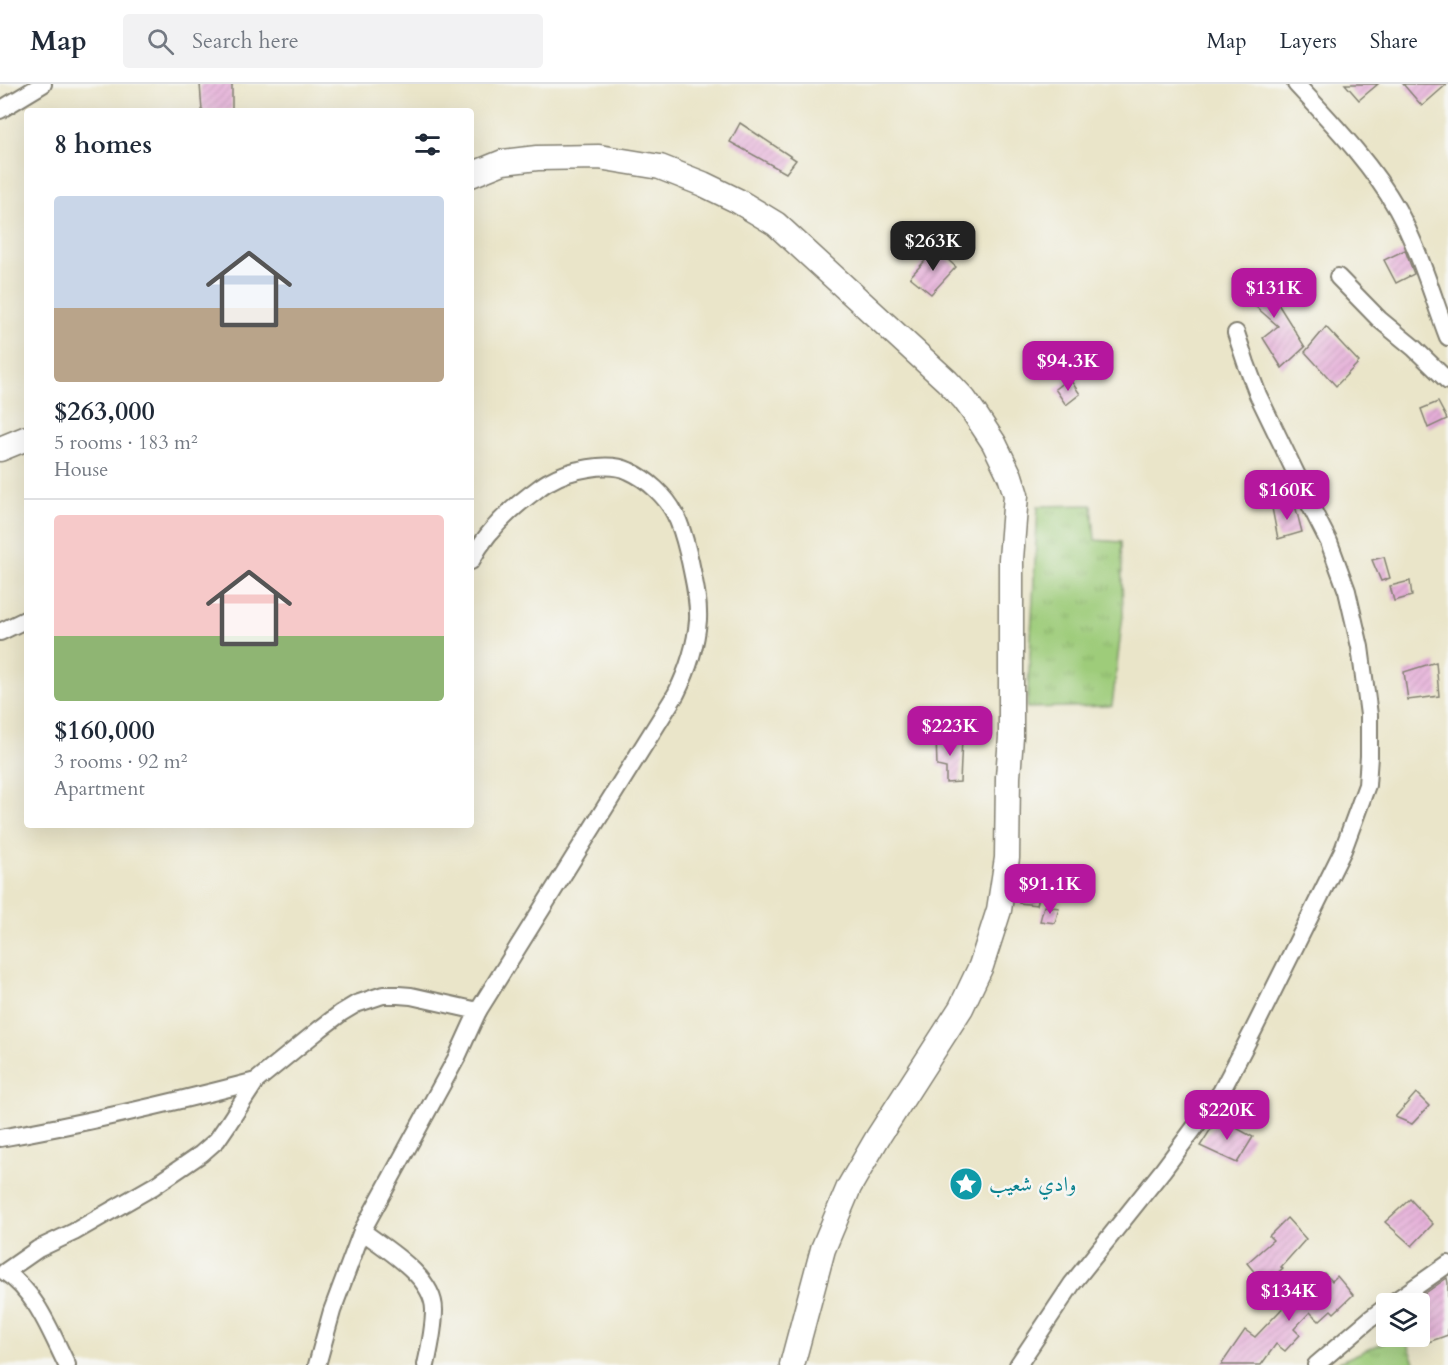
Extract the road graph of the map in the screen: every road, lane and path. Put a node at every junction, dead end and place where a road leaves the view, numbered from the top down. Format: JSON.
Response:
{"nodes":[{"id":1,"x":43,"y":84,"type":"edge"},
{"id":2,"x":1296,"y":84,"type":"edge"},
{"id":3,"x":0,"y":110,"type":"edge"},
{"id":4,"x":474,"y":174,"type":"edge"},
{"id":5,"x":1338,"y":277,"type":"dead end"},
{"id":6,"x":1236,"y":333,"type":"dead end"},
{"id":7,"x":1448,"y":337,"type":"edge"},
{"id":8,"x":1448,"y":381,"type":"edge"},
{"id":9,"x":24,"y":439,"type":"edge"},
{"id":10,"x":0,"y":449,"type":"edge"},
{"id":11,"x":474,"y":556,"type":"edge"},
{"id":12,"x":24,"y":620,"type":"edge"},
{"id":13,"x":0,"y":632,"type":"edge"},
{"id":14,"x":478,"y":1011,"type":"junction"},
{"id":15,"x":256,"y":1081,"type":"junction"},
{"id":16,"x":0,"y":1138,"type":"edge"},
{"id":17,"x":362,"y":1231,"type":"junction"},
{"id":18,"x":1448,"y":1264,"type":"edge"},
{"id":19,"x":2,"y":1272,"type":"edge"},
{"id":20,"x":1407,"y":1293,"type":"edge"},
{"id":21,"x":1376,"y":1314,"type":"edge"},
{"id":22,"x":67,"y":1365,"type":"edge"},
{"id":23,"x":317,"y":1365,"type":"edge"},
{"id":24,"x":426,"y":1365,"type":"edge"},
{"id":25,"x":792,"y":1365,"type":"edge"},
{"id":26,"x":1018,"y":1365,"type":"edge"},
{"id":27,"x":1316,"y":1365,"type":"edge"}],
"edges":[{"from":1,"to":3,"type":"street"},
{"from":2,"to":7,"type":"street"},
{"from":4,"to":25,"type":"main road"},
{"from":5,"to":8,"type":"street"},
{"from":6,"to":26,"type":"street"},
{"from":9,"to":10,"type":"main road"},
{"from":11,"to":14,"type":"street"},
{"from":12,"to":13,"type":"street"},
{"from":14,"to":15,"type":"street"},
{"from":14,"to":17,"type":"street"},
{"from":15,"to":16,"type":"street"},
{"from":15,"to":19,"type":"street"},
{"from":17,"to":23,"type":"street"},
{"from":17,"to":24,"type":"street"},
{"from":18,"to":20,"type":"street"},
{"from":19,"to":22,"type":"street"},
{"from":21,"to":27,"type":"street"}]}
